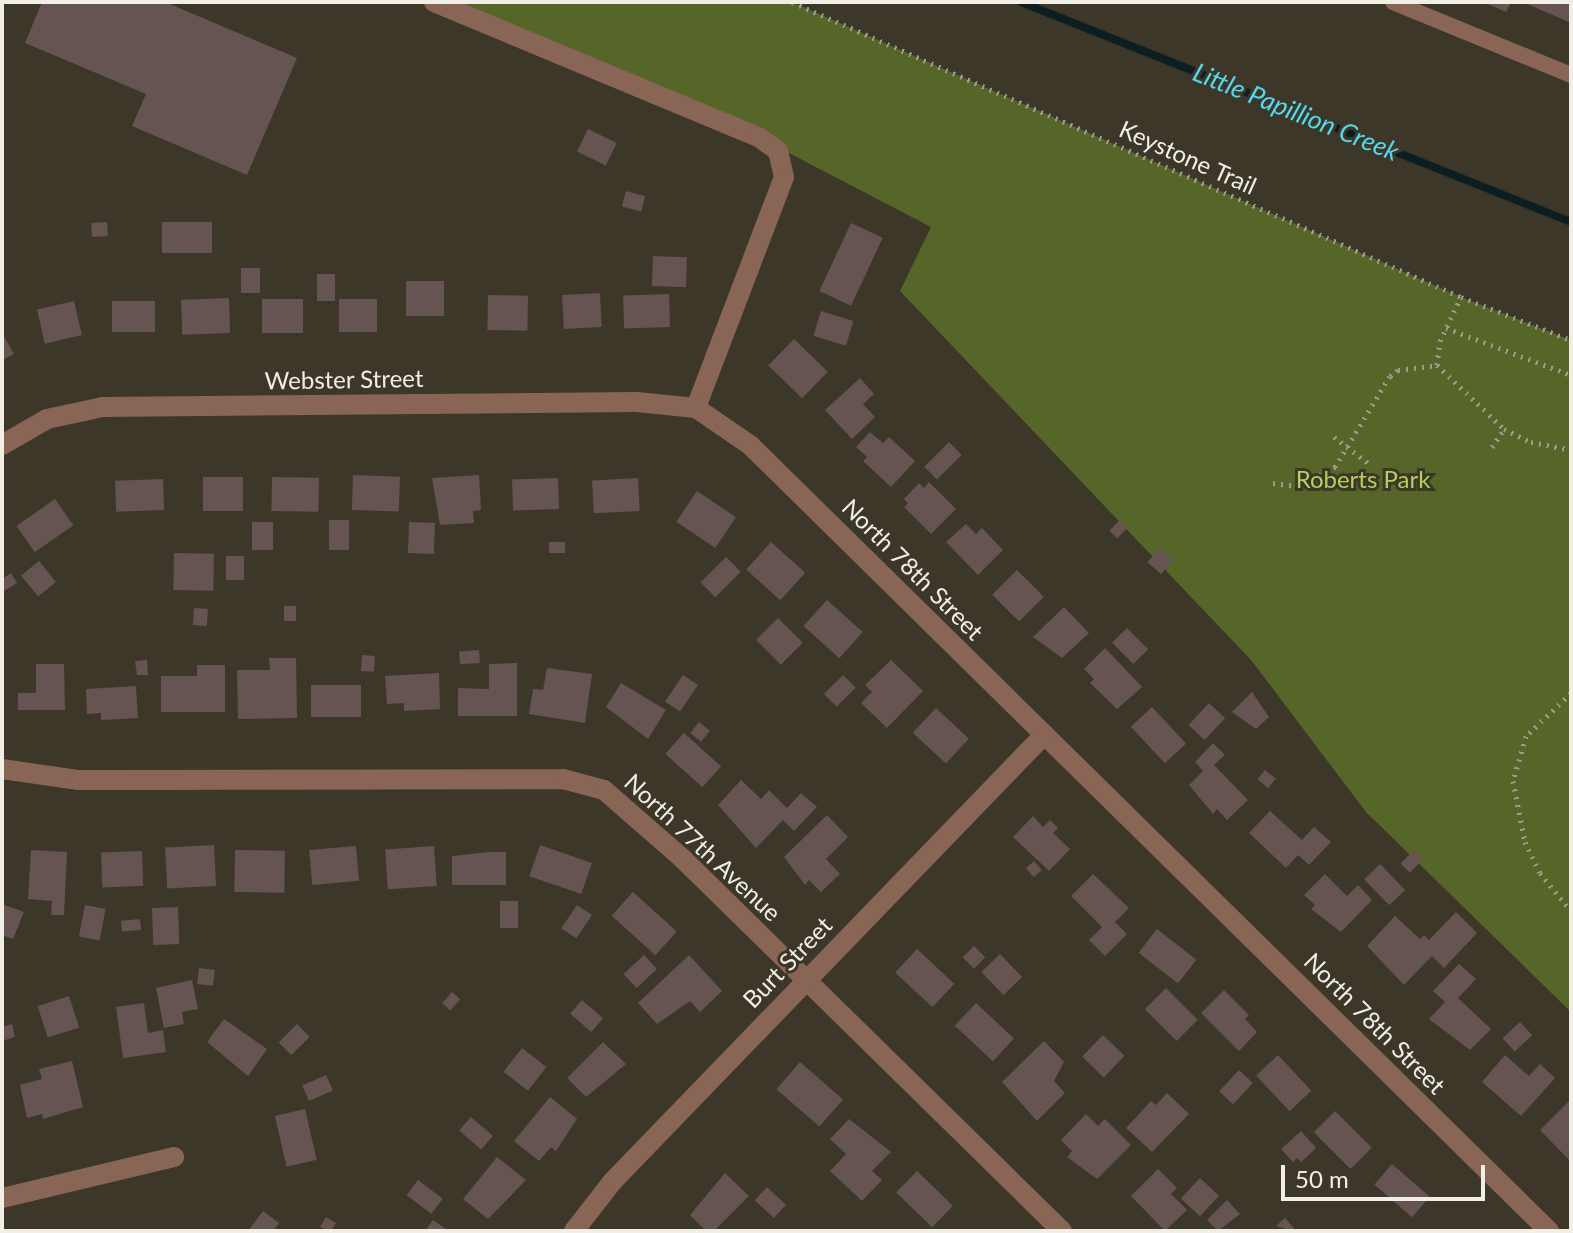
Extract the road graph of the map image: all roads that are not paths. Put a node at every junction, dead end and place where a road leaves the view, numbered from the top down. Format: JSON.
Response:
{"nodes":[{"id":1,"x":434,"y":2,"type":"edge"},
{"id":2,"x":1393,"y":2,"type":"edge"},
{"id":3,"x":1571,"y":75,"type":"edge"},
{"id":4,"x":696,"y":408,"type":"junction"},
{"id":5,"x":2,"y":445,"type":"edge"},
{"id":6,"x":1044,"y":735,"type":"junction"},
{"id":7,"x":2,"y":769,"type":"edge"},
{"id":8,"x":806,"y":979,"type":"junction"},
{"id":9,"x":174,"y":1157,"type":"dead end"},
{"id":10,"x":2,"y":1198,"type":"edge"},
{"id":11,"x":574,"y":1231,"type":"edge"},
{"id":12,"x":1062,"y":1231,"type":"edge"},
{"id":13,"x":1549,"y":1231,"type":"edge"}],
"edges":[{"from":1,"to":4,"type":"street"},
{"from":2,"to":3,"type":"lane"},
{"from":4,"to":5,"type":"street","name":"Webster Street"},
{"from":4,"to":6,"type":"street","name":"North 78th Street"},
{"from":6,"to":8,"type":"street","name":"Burt Street"},
{"from":6,"to":13,"type":"street","name":"North 78th Street"},
{"from":7,"to":8,"type":"street","name":"North 77th Avenue"},
{"from":8,"to":11,"type":"street","name":"Burt Street"},
{"from":8,"to":12,"type":"street","name":"North 77th Avenue"},
{"from":9,"to":10,"type":"street"}]}
